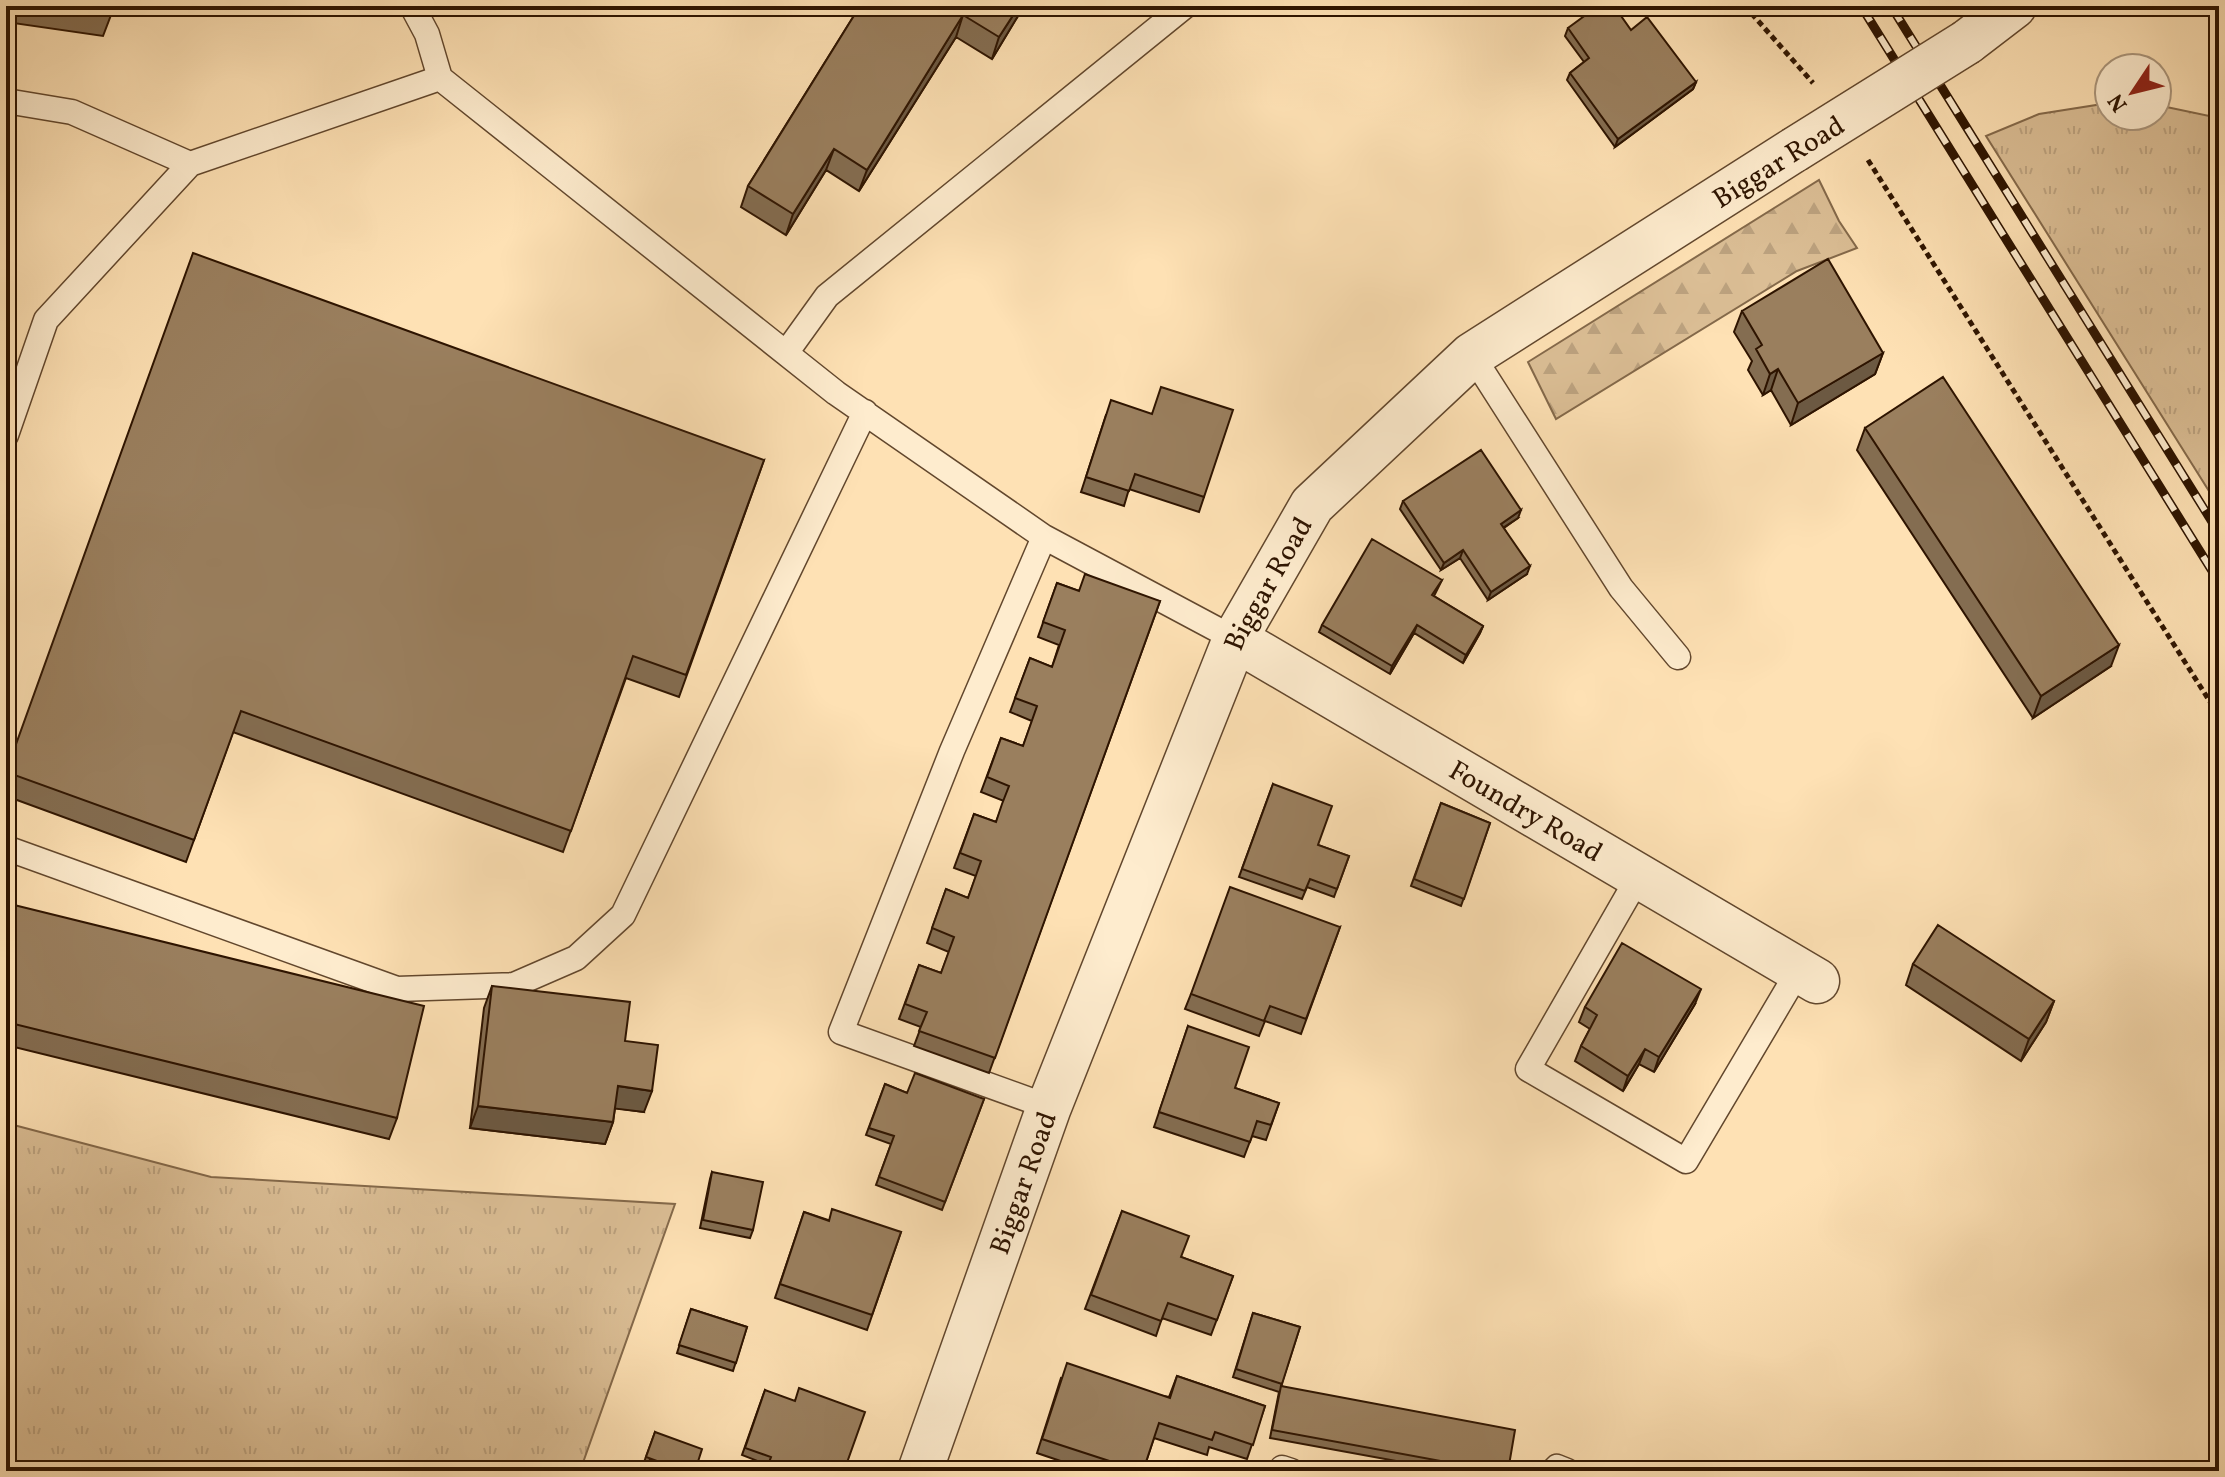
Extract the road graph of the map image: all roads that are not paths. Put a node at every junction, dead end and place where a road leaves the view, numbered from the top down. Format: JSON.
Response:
{"nodes":[{"id":1,"x":412,"y":6,"type":"edge"},
{"id":2,"x":1185,"y":6,"type":"edge"},
{"id":3,"x":2014,"y":6,"type":"edge"},
{"id":4,"x":440,"y":78,"type":"junction"},
{"id":5,"x":6,"y":101,"type":"edge"},
{"id":6,"x":190,"y":164,"type":"junction"},
{"id":7,"x":786,"y":353,"type":"junction"},
{"id":8,"x":1472,"y":355,"type":"junction"},
{"id":9,"x":865,"y":412,"type":"junction"},
{"id":10,"x":6,"y":435,"type":"edge"},
{"id":11,"x":1044,"y":537,"type":"junction"},
{"id":12,"x":1235,"y":639,"type":"junction"},
{"id":13,"x":1678,"y":657,"type":"dead end"},
{"id":14,"x":6,"y":848,"type":"edge"},
{"id":15,"x":1639,"y":876,"type":"junction"},
{"id":16,"x":1808,"y":976,"type":"joint"},
{"id":17,"x":1049,"y":1107,"type":"junction"},
{"id":18,"x":920,"y":1471,"type":"edge"},
{"id":19,"x":1553,"y":1471,"type":"edge"},
{"id":20,"x":1567,"y":1471,"type":"edge"}],
"edges":[{"from":1,"to":4,"type":"lane"},
{"from":2,"to":7,"type":"lane"},
{"from":3,"to":8,"type":"street","name":"Biggar Road","bridge":true},
{"from":4,"to":6,"type":"lane"},
{"from":4,"to":7,"type":"lane"},
{"from":5,"to":6,"type":"lane"},
{"from":6,"to":10,"type":"lane"},
{"from":7,"to":9,"type":"lane"},
{"from":8,"to":12,"type":"street","name":"Biggar Road"},
{"from":8,"to":13,"type":"lane"},
{"from":9,"to":11,"type":"lane"},
{"from":9,"to":14,"type":"lane"},
{"from":11,"to":12,"type":"lane"},
{"from":11,"to":17,"type":"lane"},
{"from":12,"to":15,"type":"street","name":"Foundry Road"},
{"from":12,"to":17,"type":"street","name":"Biggar Road"},
{"from":15,"to":16,"type":"street","name":"Foundry Road"},
{"from":15,"to":16,"type":"lane"},
{"from":17,"to":18,"type":"street","name":"Biggar Road"},
{"from":19,"to":20,"type":"lane"}]}
